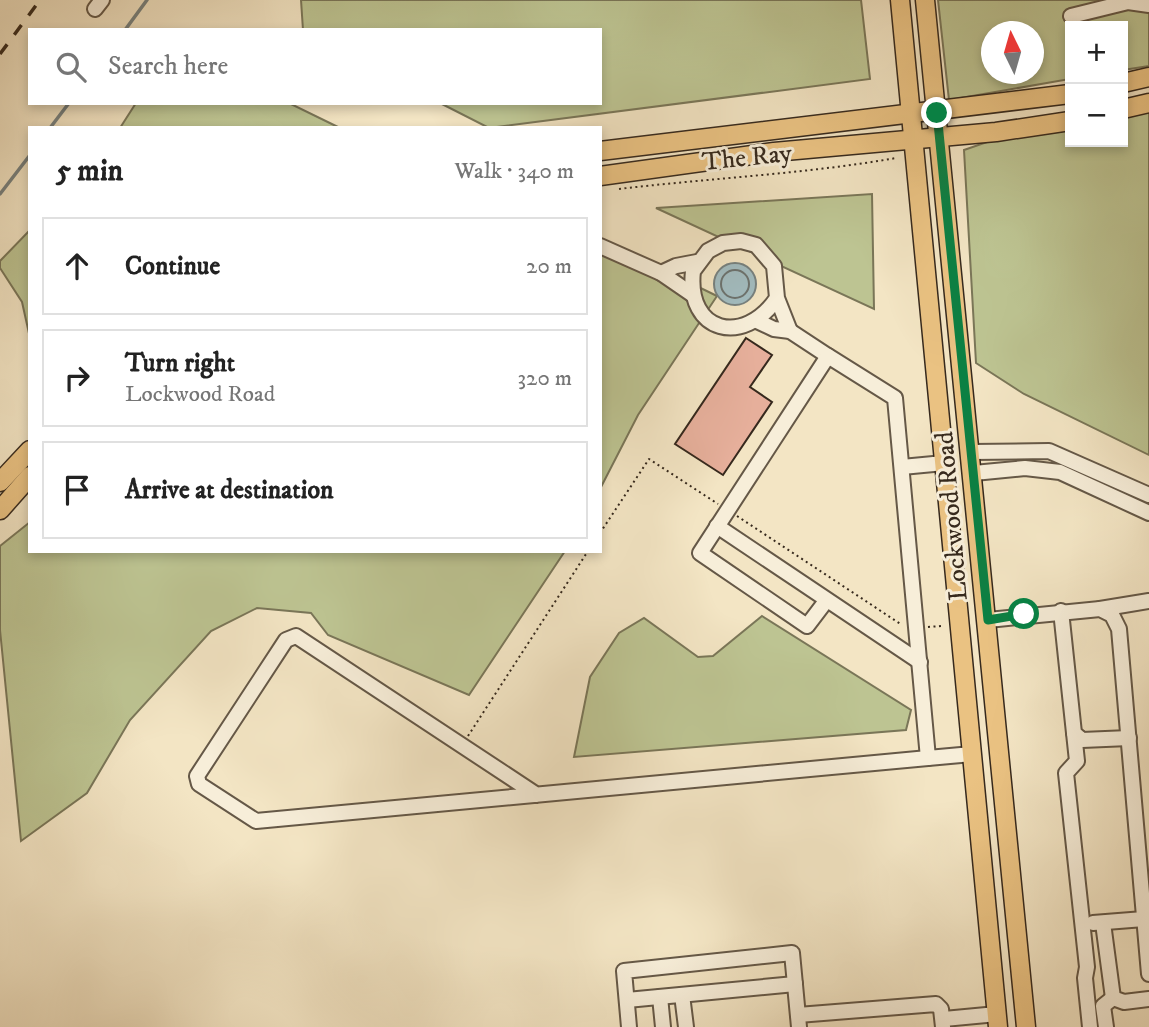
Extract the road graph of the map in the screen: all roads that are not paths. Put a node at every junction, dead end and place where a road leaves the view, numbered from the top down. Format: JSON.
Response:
{"nodes":[{"id":1,"x":900,"y":0,"type":"edge"},
{"id":2,"x":925,"y":0,"type":"edge"},
{"id":3,"x":1149,"y":5,"type":"edge"},
{"id":4,"x":1071,"y":16,"type":"dead end"},
{"id":5,"x":1149,"y":77,"type":"edge"},
{"id":6,"x":1128,"y":82,"type":"edge"},
{"id":7,"x":1065,"y":95,"type":"edge"},
{"id":8,"x":1149,"y":103,"type":"edge"},
{"id":9,"x":1128,"y":108,"type":"edge"},
{"id":10,"x":937,"y":113,"type":"junction"},
{"id":11,"x":911,"y":115,"type":"junction"},
{"id":12,"x":1065,"y":122,"type":"edge"},
{"id":13,"x":939,"y":137,"type":"junction"},
{"id":14,"x":913,"y":139,"type":"junction"},
{"id":15,"x":602,"y":151,"type":"edge"},
{"id":16,"x":604,"y":183,"type":"edge"},
{"id":17,"x":602,"y":247,"type":"edge"},
{"id":18,"x":698,"y":262,"type":"junction"},
{"id":19,"x":661,"y":273,"type":"junction"},
{"id":20,"x":693,"y":295,"type":"junction"},
{"id":21,"x":776,"y":298,"type":"junction"},
{"id":22,"x":757,"y":321,"type":"junction"},
{"id":23,"x":790,"y":331,"type":"junction"},
{"id":24,"x":828,"y":356,"type":"junction"},
{"id":25,"x":972,"y":452,"type":"junction"},
{"id":26,"x":23,"y":456,"type":"edge"},
{"id":27,"x":944,"y":465,"type":"junction"},
{"id":28,"x":902,"y":467,"type":"junction"},
{"id":29,"x":1095,"y":471,"type":"junction"},
{"id":30,"x":974,"y":472,"type":"junction"},
{"id":31,"x":28,"y":478,"type":"edge"},
{"id":32,"x":0,"y":482,"type":"edge"},
{"id":33,"x":1122,"y":482,"type":"junction"},
{"id":34,"x":1087,"y":485,"type":"junction"},
{"id":35,"x":1149,"y":495,"type":"edge"},
{"id":36,"x":1115,"y":498,"type":"junction"},
{"id":37,"x":0,"y":510,"type":"edge"},
{"id":38,"x":1149,"y":513,"type":"edge"},
{"id":39,"x":717,"y":526,"type":"junction"},
{"id":40,"x":826,"y":601,"type":"junction"},
{"id":41,"x":1149,"y":601,"type":"edge"},
{"id":42,"x":1100,"y":608,"type":"junction"},
{"id":43,"x":1061,"y":611,"type":"junction"},
{"id":44,"x":988,"y":620,"type":"junction"},
{"id":45,"x":920,"y":662,"type":"junction"},
{"id":46,"x":1074,"y":733,"type":"junction"},
{"id":47,"x":1129,"y":738,"type":"junction"},
{"id":48,"x":972,"y":754,"type":"junction"},
{"id":49,"x":928,"y":758,"type":"junction"},
{"id":50,"x":537,"y":795,"type":"junction"},
{"id":51,"x":1144,"y":919,"type":"junction"},
{"id":52,"x":1103,"y":923,"type":"junction"},
{"id":53,"x":1082,"y":925,"type":"junction"},
{"id":54,"x":1149,"y":974,"type":"edge"},
{"id":55,"x":795,"y":984,"type":"junction"},
{"id":56,"x":682,"y":995,"type":"junction"},
{"id":57,"x":660,"y":997,"type":"junction"},
{"id":58,"x":1113,"y":998,"type":"junction"},
{"id":59,"x":1149,"y":999,"type":"edge"},
{"id":60,"x":627,"y":1000,"type":"junction"},
{"id":61,"x":841,"y":1011,"type":"junction"},
{"id":62,"x":1025,"y":1019,"type":"edge"},
{"id":63,"x":998,"y":1020,"type":"edge"},
{"id":64,"x":799,"y":1021,"type":"edge"},
{"id":65,"x":943,"y":1023,"type":"edge"},
{"id":66,"x":629,"y":1027,"type":"edge"},
{"id":67,"x":663,"y":1027,"type":"edge"},
{"id":68,"x":686,"y":1027,"type":"edge"},
{"id":69,"x":842,"y":1027,"type":"edge"},
{"id":70,"x":1090,"y":1027,"type":"edge"},
{"id":71,"x":1106,"y":1027,"type":"edge"}],
"edges":[{"from":1,"to":11,"type":"main road","name":"Lockwood Road"},
{"from":2,"to":10,"type":"main road","name":"Lockwood Road"},
{"from":3,"to":4,"type":"lane"},
{"from":5,"to":6,"type":"main road"},
{"from":7,"to":10,"type":"main road"},
{"from":8,"to":9,"type":"main road"},
{"from":10,"to":11,"type":"main road"},
{"from":10,"to":13,"type":"main road","name":"Lockwood Road"},
{"from":11,"to":14,"type":"main road","name":"Lockwood Road"},
{"from":11,"to":15,"type":"main road"},
{"from":12,"to":13,"type":"main road"},
{"from":13,"to":14,"type":"main road"},
{"from":13,"to":25,"type":"main road","name":"Lockwood Road"},
{"from":14,"to":16,"type":"main road"},
{"from":14,"to":27,"type":"main road","name":"Lockwood Road"},
{"from":17,"to":19,"type":"lane"},
{"from":18,"to":19,"type":"lane"},
{"from":18,"to":20,"type":"lane"},
{"from":18,"to":21,"type":"lane"},
{"from":19,"to":20,"type":"lane"},
{"from":20,"to":22,"type":"lane"},
{"from":21,"to":22,"type":"lane"},
{"from":21,"to":23,"type":"lane"},
{"from":22,"to":23,"type":"lane"},
{"from":23,"to":24,"type":"lane"},
{"from":24,"to":28,"type":"lane"},
{"from":24,"to":39,"type":"lane"},
{"from":25,"to":27,"type":"main road"},
{"from":25,"to":29,"type":"lane"},
{"from":25,"to":30,"type":"main road","name":"Lockwood Road"},
{"from":26,"to":32,"type":"main road"},
{"from":27,"to":28,"type":"lane"},
{"from":27,"to":30,"type":"main road"},
{"from":27,"to":48,"type":"main road","name":"Lockwood Road"},
{"from":28,"to":45,"type":"lane"},
{"from":29,"to":33,"type":"lane"},
{"from":29,"to":34,"type":"lane"},
{"from":30,"to":34,"type":"lane"},
{"from":30,"to":44,"type":"main road","name":"Lockwood Road"},
{"from":31,"to":37,"type":"main road"},
{"from":33,"to":35,"type":"lane"},
{"from":33,"to":36,"type":"lane"},
{"from":34,"to":36,"type":"lane"},
{"from":36,"to":38,"type":"lane"},
{"from":39,"to":40,"type":"lane"},
{"from":39,"to":40,"type":"lane"},
{"from":40,"to":45,"type":"lane"},
{"from":41,"to":42,"type":"lane"},
{"from":42,"to":43,"type":"lane"},
{"from":42,"to":47,"type":"lane"},
{"from":43,"to":44,"type":"lane"},
{"from":43,"to":46,"type":"lane"},
{"from":44,"to":62,"type":"main road","name":"Lockwood Road"},
{"from":45,"to":49,"type":"lane"},
{"from":46,"to":47,"type":"lane"},
{"from":46,"to":53,"type":"lane"},
{"from":47,"to":51,"type":"lane"},
{"from":48,"to":49,"type":"lane"},
{"from":48,"to":63,"type":"main road","name":"Lockwood Road"},
{"from":49,"to":50,"type":"lane"},
{"from":50,"to":50,"type":"lane"},
{"from":51,"to":52,"type":"lane"},
{"from":51,"to":54,"type":"lane"},
{"from":52,"to":53,"type":"lane"},
{"from":52,"to":58,"type":"lane"},
{"from":53,"to":70,"type":"lane"},
{"from":55,"to":56,"type":"lane"},
{"from":55,"to":60,"type":"lane"},
{"from":55,"to":64,"type":"lane"},
{"from":56,"to":57,"type":"lane"},
{"from":56,"to":68,"type":"lane"},
{"from":57,"to":60,"type":"lane"},
{"from":57,"to":67,"type":"lane"},
{"from":58,"to":59,"type":"lane"},
{"from":58,"to":71,"type":"lane"},
{"from":60,"to":66,"type":"lane"},
{"from":61,"to":64,"type":"lane"},
{"from":61,"to":65,"type":"lane"},
{"from":61,"to":69,"type":"lane"},
{"from":62,"to":63,"type":"main road"},
{"from":63,"to":65,"type":"lane"}]}
